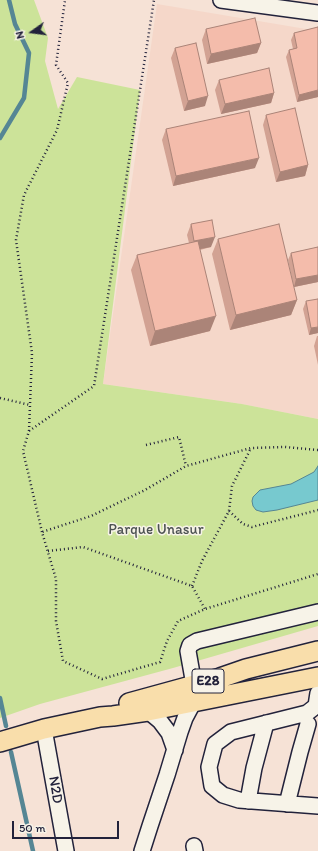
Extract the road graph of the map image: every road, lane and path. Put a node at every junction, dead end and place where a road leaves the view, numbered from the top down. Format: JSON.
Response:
{"nodes":[{"id":1,"x":65,"y":0,"type":"edge"},
{"id":2,"x":154,"y":0,"type":"edge"},
{"id":3,"x":221,"y":0,"type":"edge"},
{"id":4,"x":318,"y":13,"type":"edge"},
{"id":5,"x":0,"y":398,"type":"edge"},
{"id":6,"x":30,"y":405,"type":"junction"},
{"id":7,"x":29,"y":432,"type":"junction"},
{"id":8,"x":146,"y":445,"type":"dead end"},
{"id":9,"x":251,"y":448,"type":"junction"},
{"id":10,"x":318,"y":450,"type":"edge"},
{"id":11,"x":186,"y":466,"type":"junction"},
{"id":12,"x":318,"y":510,"type":"edge"},
{"id":13,"x":229,"y":511,"type":"junction"},
{"id":14,"x":42,"y":532,"type":"junction"},
{"id":15,"x":48,"y":551,"type":"junction"},
{"id":16,"x":318,"y":574,"type":"edge"},
{"id":17,"x":192,"y":586,"type":"junction"},
{"id":18,"x":205,"y":609,"type":"junction"},
{"id":19,"x":318,"y":612,"type":"edge"},
{"id":20,"x":318,"y":651,"type":"edge"},
{"id":21,"x":318,"y":677,"type":"edge"},
{"id":22,"x":318,"y":692,"type":"edge"},
{"id":23,"x":194,"y":694,"type":"junction"},
{"id":24,"x":148,"y":711,"type":"junction"},
{"id":25,"x":100,"y":716,"type":"junction"},
{"id":26,"x":266,"y":724,"type":"junction"},
{"id":27,"x":308,"y":724,"type":"dead end"},
{"id":28,"x":44,"y":729,"type":"junction"},
{"id":29,"x":0,"y":742,"type":"edge"},
{"id":30,"x":175,"y":750,"type":"junction"},
{"id":31,"x":248,"y":801,"type":"junction"},
{"id":32,"x":287,"y":804,"type":"junction"},
{"id":33,"x":318,"y":806,"type":"edge"},
{"id":34,"x":66,"y":851,"type":"edge"},
{"id":35,"x":142,"y":851,"type":"edge"}],
"edges":[{"from":1,"to":6,"type":"path"},
{"from":2,"to":7,"type":"path"},
{"from":3,"to":4,"type":"street"},
{"from":5,"to":6,"type":"path"},
{"from":6,"to":7,"type":"path"},
{"from":7,"to":14,"type":"path"},
{"from":8,"to":11,"type":"path"},
{"from":9,"to":10,"type":"path"},
{"from":9,"to":11,"type":"path"},
{"from":9,"to":13,"type":"path"},
{"from":11,"to":14,"type":"path"},
{"from":12,"to":13,"type":"path"},
{"from":13,"to":17,"type":"path"},
{"from":14,"to":15,"type":"path"},
{"from":15,"to":17,"type":"path"},
{"from":15,"to":18,"type":"path"},
{"from":16,"to":18,"type":"path"},
{"from":17,"to":18,"type":"path"},
{"from":19,"to":23,"type":"street"},
{"from":20,"to":23,"type":"main road","number":"E28"},
{"from":21,"to":23,"type":"main road","number":"E28"},
{"from":22,"to":26,"type":"street"},
{"from":23,"to":24,"type":"main road","number":"E28"},
{"from":23,"to":25,"type":"main road","number":"E28"},
{"from":23,"to":30,"type":"street"},
{"from":24,"to":25,"type":"main road","number":"E28"},
{"from":24,"to":30,"type":"street"},
{"from":25,"to":28,"type":"main road","number":"E28"},
{"from":26,"to":31,"type":"street"},
{"from":26,"to":31,"type":"street"},
{"from":27,"to":32,"type":"street"},
{"from":28,"to":29,"type":"main road","number":"E28"},
{"from":28,"to":34,"type":"street","name":"N2D"},
{"from":30,"to":35,"type":"street"},
{"from":31,"to":32,"type":"street"},
{"from":32,"to":33,"type":"street"}]}
